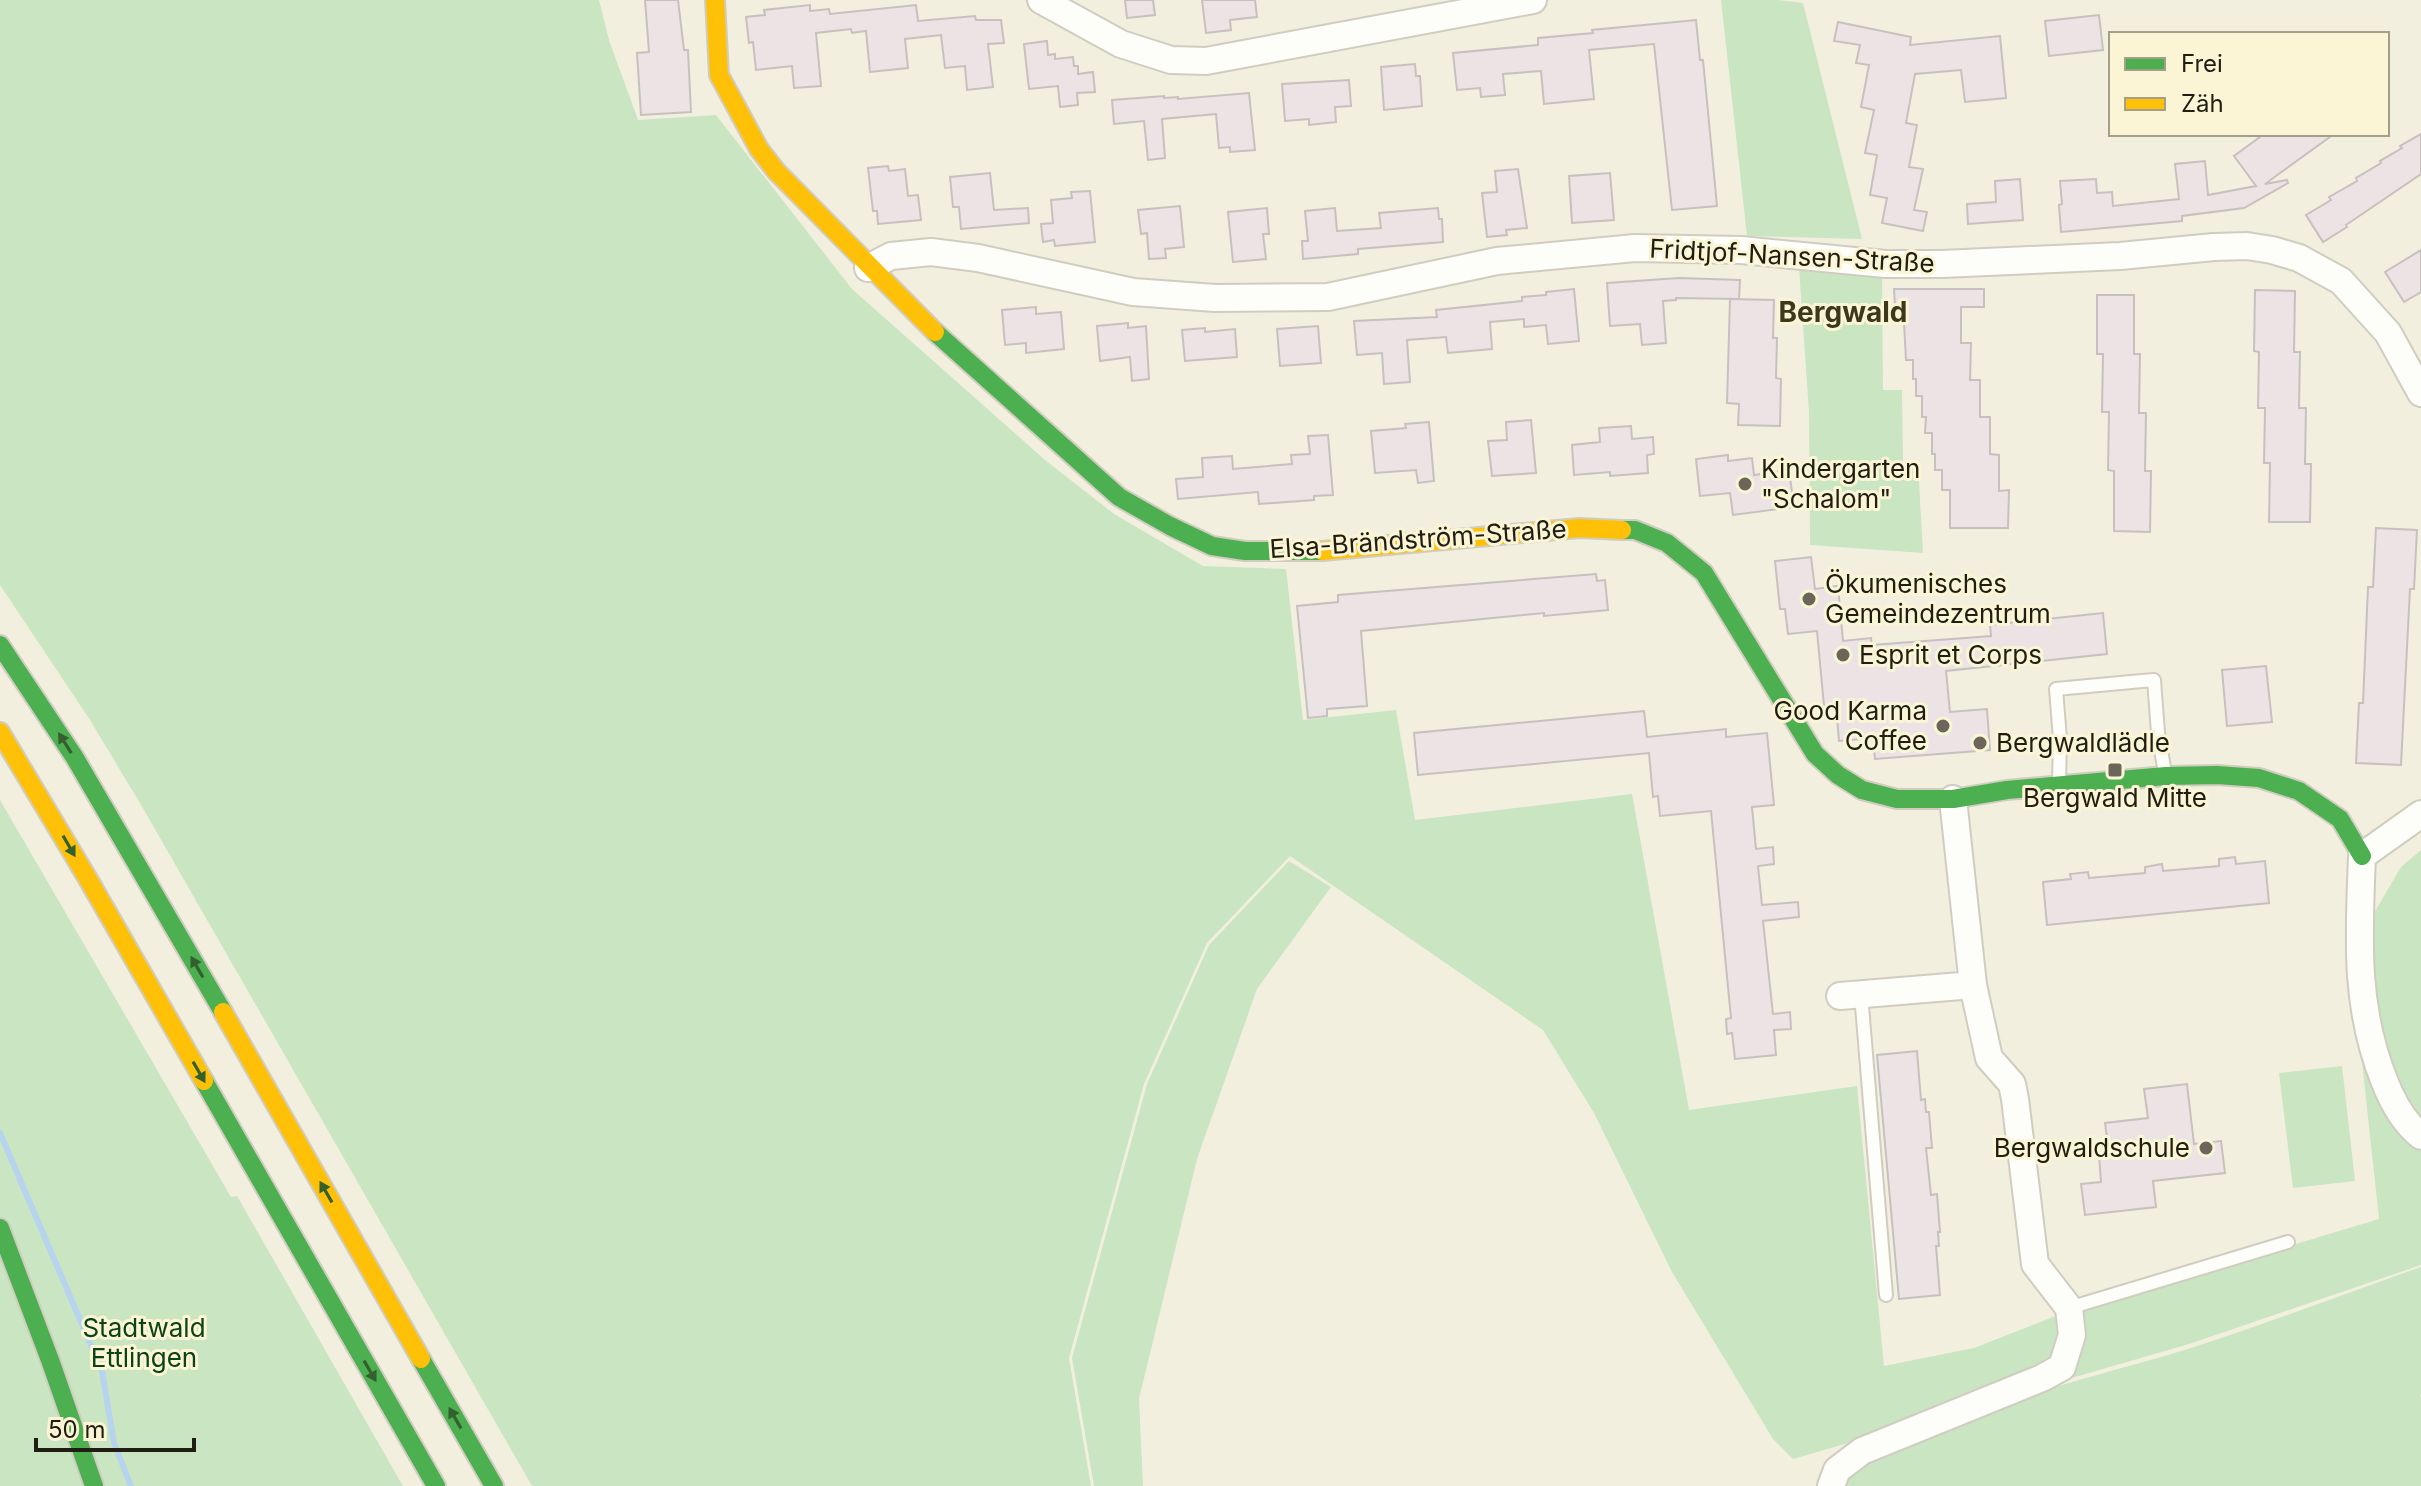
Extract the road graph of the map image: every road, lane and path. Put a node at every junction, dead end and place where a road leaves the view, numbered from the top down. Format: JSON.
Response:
{"nodes":[{"id":1,"x":715,"y":0,"type":"edge"},
{"id":2,"x":1041,"y":0,"type":"edge"},
{"id":3,"x":1533,"y":0,"type":"edge"},
{"id":4,"x":868,"y":268,"type":"junction"},
{"id":5,"x":2421,"y":393,"type":"edge"},
{"id":6,"x":0,"y":645,"type":"edge"},
{"id":7,"x":0,"y":732,"type":"edge"},
{"id":8,"x":2166,"y":776,"type":"junction"},
{"id":9,"x":2058,"y":786,"type":"junction"},
{"id":10,"x":1953,"y":799,"type":"junction"},
{"id":11,"x":2421,"y":814,"type":"edge"},
{"id":12,"x":2362,"y":856,"type":"junction"},
{"id":13,"x":1973,"y":985,"type":"junction"},
{"id":14,"x":1850,"y":995,"type":"joint"},
{"id":15,"x":2421,"y":1136,"type":"edge"},
{"id":16,"x":0,"y":1228,"type":"edge"},
{"id":17,"x":2288,"y":1242,"type":"dead end"},
{"id":18,"x":1886,"y":1295,"type":"dead end"},
{"id":19,"x":2069,"y":1308,"type":"junction"},
{"id":20,"x":94,"y":1486,"type":"edge"},
{"id":21,"x":436,"y":1486,"type":"edge"},
{"id":22,"x":494,"y":1486,"type":"edge"},
{"id":23,"x":1831,"y":1486,"type":"edge"}],
"edges":[{"from":1,"to":4,"type":"main road","name":"Elsa-Brändström-Straße"},
{"from":2,"to":3,"type":"street"},
{"from":4,"to":5,"type":"street","name":"Fridtjof-Nansen-Straße"},
{"from":4,"to":10,"type":"main road","name":"Elsa-Brändström-Straße"},
{"from":22,"to":6,"type":"main road","one_way":true},
{"from":7,"to":21,"type":"main road","one_way":true},
{"from":8,"to":9,"type":"main road","name":"Elsa-Brändström-Straße"},
{"from":8,"to":9,"type":"lane"},
{"from":8,"to":12,"type":"main road","name":"Elsa-Brändström-Straße"},
{"from":9,"to":10,"type":"main road","name":"Elsa-Brändström-Straße"},
{"from":10,"to":13,"type":"street"},
{"from":11,"to":12,"type":"street"},
{"from":12,"to":15,"type":"street"},
{"from":13,"to":14,"type":"street"},
{"from":13,"to":19,"type":"street"},
{"from":14,"to":18,"type":"lane"},
{"from":16,"to":20,"type":"main road"},
{"from":17,"to":19,"type":"lane"},
{"from":19,"to":23,"type":"street"}]}
